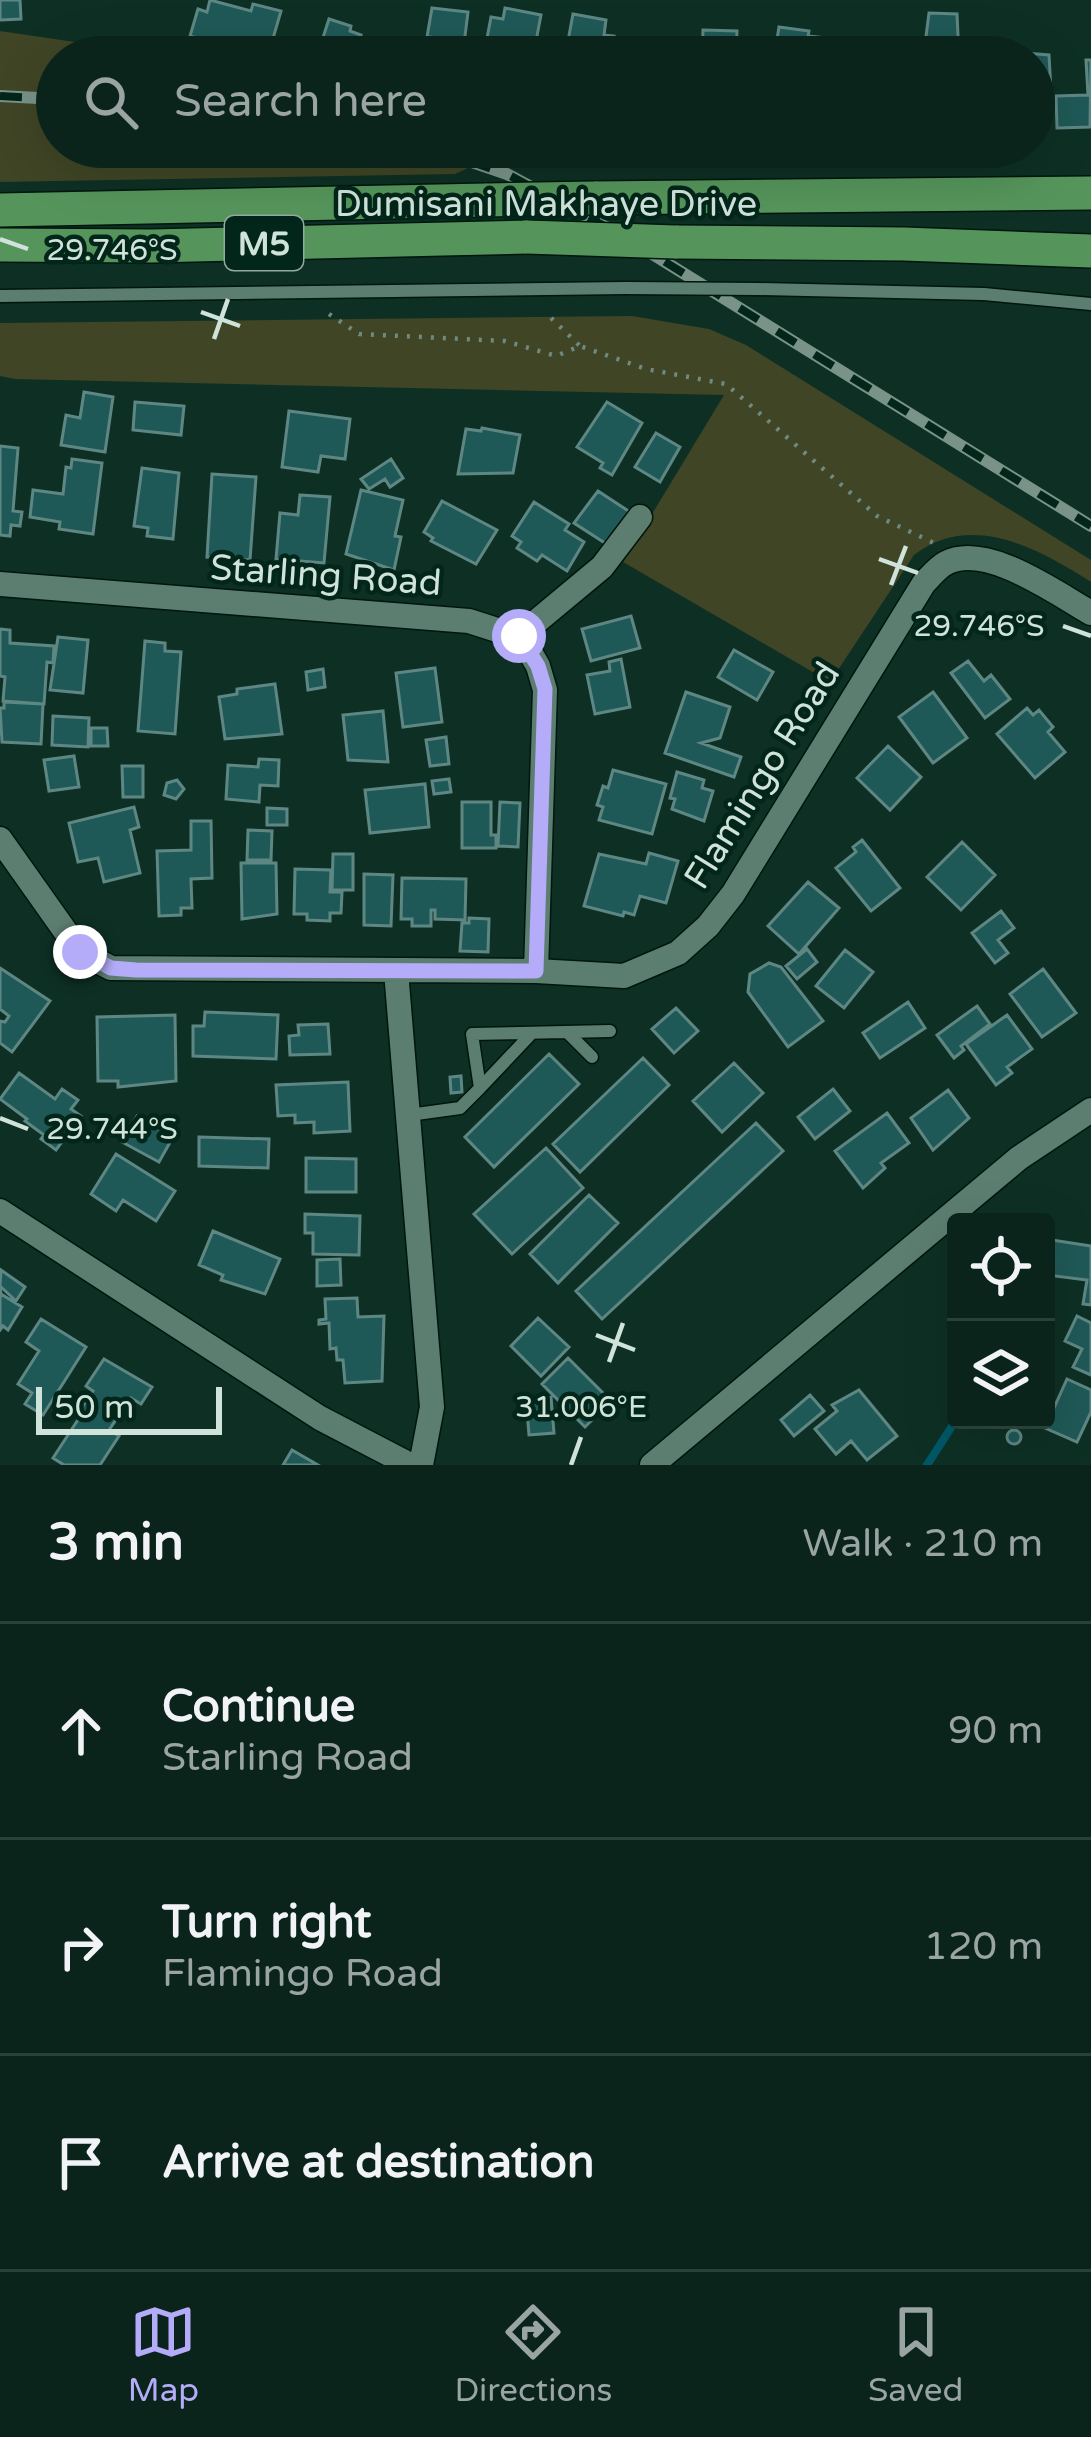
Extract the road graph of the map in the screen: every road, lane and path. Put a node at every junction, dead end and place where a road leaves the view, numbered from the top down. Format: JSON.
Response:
{"nodes":[{"id":1,"x":1091,"y":193,"type":"edge"},
{"id":2,"x":0,"y":210,"type":"edge"},
{"id":3,"x":0,"y":244,"type":"edge"},
{"id":4,"x":1091,"y":251,"type":"edge"},
{"id":5,"x":0,"y":296,"type":"edge"},
{"id":6,"x":1091,"y":304,"type":"edge"},
{"id":7,"x":329,"y":314,"type":"dead end"},
{"id":8,"x":551,"y":318,"type":"dead end"},
{"id":9,"x":580,"y":346,"type":"junction"},
{"id":10,"x":640,"y":517,"type":"dead end"},
{"id":11,"x":953,"y":561,"type":"junction"},
{"id":12,"x":0,"y":584,"type":"edge"},
{"id":13,"x":1091,"y":613,"type":"edge"},
{"id":14,"x":519,"y":636,"type":"junction"},
{"id":15,"x":0,"y":838,"type":"edge"},
{"id":16,"x":396,"y":971,"type":"junction"},
{"id":17,"x":536,"y":971,"type":"junction"},
{"id":18,"x":610,"y":1031,"type":"dead end"},
{"id":19,"x":567,"y":1032,"type":"junction"},
{"id":20,"x":532,"y":1033,"type":"junction"},
{"id":21,"x":592,"y":1057,"type":"dead end"},
{"id":22,"x":479,"y":1088,"type":"junction"},
{"id":23,"x":1091,"y":1110,"type":"edge"},
{"id":24,"x":408,"y":1115,"type":"junction"},
{"id":25,"x":0,"y":1211,"type":"edge"},
{"id":26,"x":410,"y":1465,"type":"edge"},
{"id":27,"x":421,"y":1465,"type":"edge"},
{"id":28,"x":652,"y":1465,"type":"edge"}],
"edges":[{"from":1,"to":2,"type":"main road","name":"Dumisani Makhaye Drive","number":"M5","bridge":true},
{"from":3,"to":4,"type":"main road","name":"Dumisani Makhaye Drive","number":"M5","bridge":true},
{"from":5,"to":6,"type":"lane","bridge":true},
{"from":7,"to":9,"type":"path"},
{"from":8,"to":9,"type":"path"},
{"from":9,"to":11,"type":"path"},
{"from":10,"to":14,"type":"street"},
{"from":11,"to":13,"type":"street"},
{"from":11,"to":17,"type":"street","name":"Flamingo Road"},
{"from":12,"to":14,"type":"street","name":"Starling Road"},
{"from":14,"to":17,"type":"street"},
{"from":15,"to":16,"type":"street","name":"Flamingo Road"},
{"from":16,"to":17,"type":"street","name":"Flamingo Road"},
{"from":16,"to":24,"type":"street"},
{"from":18,"to":19,"type":"lane"},
{"from":19,"to":20,"type":"lane"},
{"from":19,"to":21,"type":"lane"},
{"from":20,"to":22,"type":"lane"},
{"from":20,"to":22,"type":"lane"},
{"from":22,"to":24,"type":"lane"},
{"from":23,"to":28,"type":"street"},
{"from":24,"to":27,"type":"street"},
{"from":25,"to":26,"type":"street"}]}
